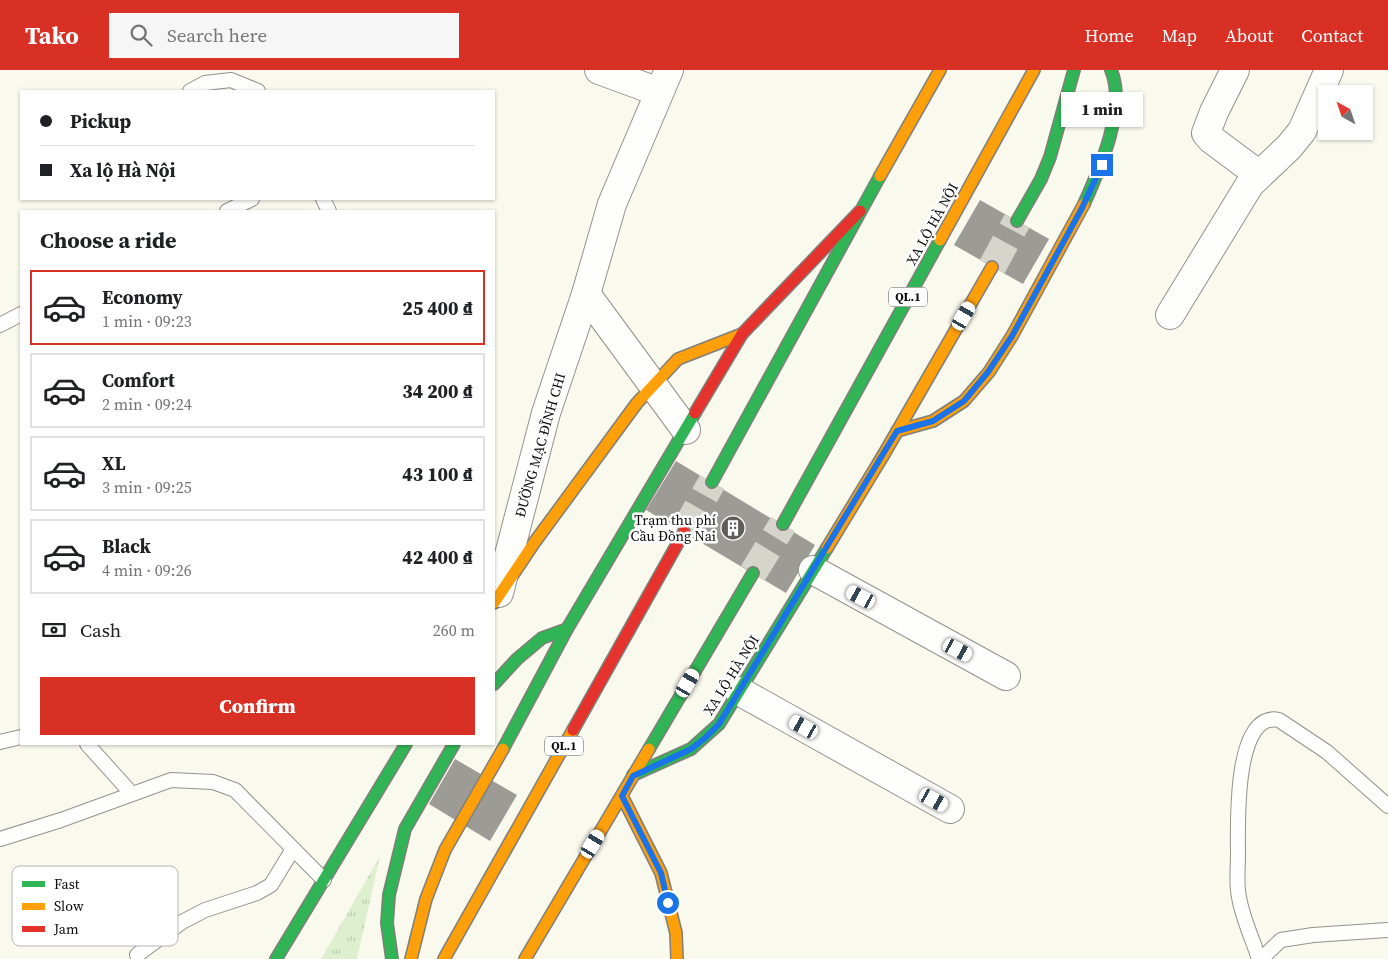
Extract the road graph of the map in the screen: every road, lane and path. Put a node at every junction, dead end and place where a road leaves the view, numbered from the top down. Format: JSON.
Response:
{"nodes":[{"id":1,"x":600,"y":70,"type":"edge"},
{"id":2,"x":940,"y":70,"type":"edge"},
{"id":3,"x":1034,"y":70,"type":"edge"},
{"id":4,"x":1074,"y":70,"type":"edge"},
{"id":5,"x":1111,"y":70,"type":"edge"},
{"id":6,"x":1235,"y":70,"type":"edge"},
{"id":7,"x":1329,"y":70,"type":"edge"},
{"id":8,"x":664,"y":81,"type":"edge"},
{"id":9,"x":192,"y":90,"type":"edge"},
{"id":10,"x":256,"y":90,"type":"edge"},
{"id":11,"x":1258,"y":174,"type":"junction"},
{"id":12,"x":250,"y":200,"type":"edge"},
{"id":13,"x":229,"y":210,"type":"edge"},
{"id":14,"x":860,"y":210,"type":"junction"},
{"id":15,"x":1018,"y":221,"type":"tunnel mouth"},
{"id":16,"x":992,"y":267,"type":"tunnel mouth"},
{"id":17,"x":586,"y":294,"type":"junction"},
{"id":18,"x":20,"y":315,"type":"edge"},
{"id":19,"x":1170,"y":315,"type":"dead end"},
{"id":20,"x":0,"y":325,"type":"edge"},
{"id":21,"x":742,"y":334,"type":"junction"},
{"id":22,"x":653,"y":385,"type":"junction"},
{"id":23,"x":686,"y":430,"type":"junction"},
{"id":24,"x":897,"y":431,"type":"junction"},
{"id":25,"x":712,"y":482,"type":"tunnel mouth"},
{"id":26,"x":783,"y":524,"type":"tunnel mouth"},
{"id":27,"x":684,"y":532,"type":"tunnel mouth"},
{"id":28,"x":813,"y":570,"type":"junction"},
{"id":29,"x":753,"y":573,"type":"tunnel mouth"},
{"id":30,"x":495,"y":598,"type":"edge"},
{"id":31,"x":567,"y":629,"type":"junction"},
{"id":32,"x":1006,"y":676,"type":"dead end"},
{"id":33,"x":495,"y":683,"type":"edge"},
{"id":34,"x":740,"y":691,"type":"junction"},
{"id":35,"x":20,"y":737,"type":"edge"},
{"id":36,"x":0,"y":742,"type":"edge"},
{"id":37,"x":88,"y":745,"type":"edge"},
{"id":38,"x":405,"y":745,"type":"edge"},
{"id":39,"x":453,"y":745,"type":"edge"},
{"id":40,"x":633,"y":776,"type":"junction"},
{"id":41,"x":132,"y":794,"type":"junction"},
{"id":42,"x":622,"y":796,"type":"junction"},
{"id":43,"x":1388,"y":806,"type":"edge"},
{"id":44,"x":950,"y":809,"type":"dead end"},
{"id":45,"x":0,"y":839,"type":"edge"},
{"id":46,"x":293,"y":850,"type":"junction"},
{"id":47,"x":324,"y":880,"type":"junction"},
{"id":48,"x":178,"y":925,"type":"edge"},
{"id":49,"x":1388,"y":930,"type":"edge"},
{"id":50,"x":149,"y":946,"type":"edge"},
{"id":51,"x":137,"y":955,"type":"dead end"},
{"id":52,"x":276,"y":959,"type":"edge"},
{"id":53,"x":392,"y":959,"type":"edge"},
{"id":54,"x":411,"y":959,"type":"edge"},
{"id":55,"x":444,"y":959,"type":"edge"},
{"id":56,"x":525,"y":959,"type":"edge"},
{"id":57,"x":677,"y":959,"type":"edge"},
{"id":58,"x":1260,"y":959,"type":"edge"}],
"edges":[{"from":1,"to":8,"type":"street"},
{"from":2,"to":14,"type":"highway"},
{"from":3,"to":26,"type":"highway","name":"XA LỘ HÀ NỘI","number":"QL.1"},
{"from":4,"to":15,"type":"highway"},
{"from":5,"to":24,"type":"highway"},
{"from":6,"to":11,"type":"street"},
{"from":7,"to":11,"type":"street"},
{"from":8,"to":17,"type":"street","name":"ĐƯỜNG MẠC ĐĨNH CHI"},
{"from":9,"to":10,"type":"lane"},
{"from":11,"to":19,"type":"street"},
{"from":12,"to":13,"type":"lane"},
{"from":14,"to":21,"type":"highway"},
{"from":14,"to":25,"type":"highway"},
{"from":16,"to":24,"type":"highway","name":"XA LỘ HÀ NỘI"},
{"from":17,"to":22,"type":"street"},
{"from":17,"to":30,"type":"street","name":"ĐƯỜNG MẠC ĐĨNH CHI"},
{"from":18,"to":20,"type":"lane"},
{"from":21,"to":22,"type":"highway"},
{"from":21,"to":23,"type":"highway"},
{"from":22,"to":23,"type":"street"},
{"from":22,"to":30,"type":"highway"},
{"from":23,"to":31,"type":"highway"},
{"from":24,"to":28,"type":"highway","name":"XA LỘ HÀ NỘI"},
{"from":27,"to":55,"type":"highway","number":"QL.1"},
{"from":28,"to":32,"type":"street"},
{"from":28,"to":34,"type":"highway","name":"XA LỘ HÀ NỘI"},
{"from":29,"to":40,"type":"highway"},
{"from":31,"to":33,"type":"highway"},
{"from":31,"to":54,"type":"highway"},
{"from":34,"to":40,"type":"highway","name":"XA LỘ HÀ NỘI"},
{"from":34,"to":44,"type":"street"},
{"from":35,"to":36,"type":"lane"},
{"from":37,"to":41,"type":"lane"},
{"from":38,"to":47,"type":"highway"},
{"from":39,"to":53,"type":"highway"},
{"from":40,"to":42,"type":"highway"},
{"from":41,"to":45,"type":"lane"},
{"from":41,"to":46,"type":"lane"},
{"from":42,"to":56,"type":"highway"},
{"from":42,"to":57,"type":"highway"},
{"from":43,"to":58,"type":"lane"},
{"from":46,"to":47,"type":"lane"},
{"from":46,"to":48,"type":"lane"},
{"from":47,"to":52,"type":"highway"},
{"from":49,"to":58,"type":"lane"},
{"from":50,"to":51,"type":"lane"}]}
